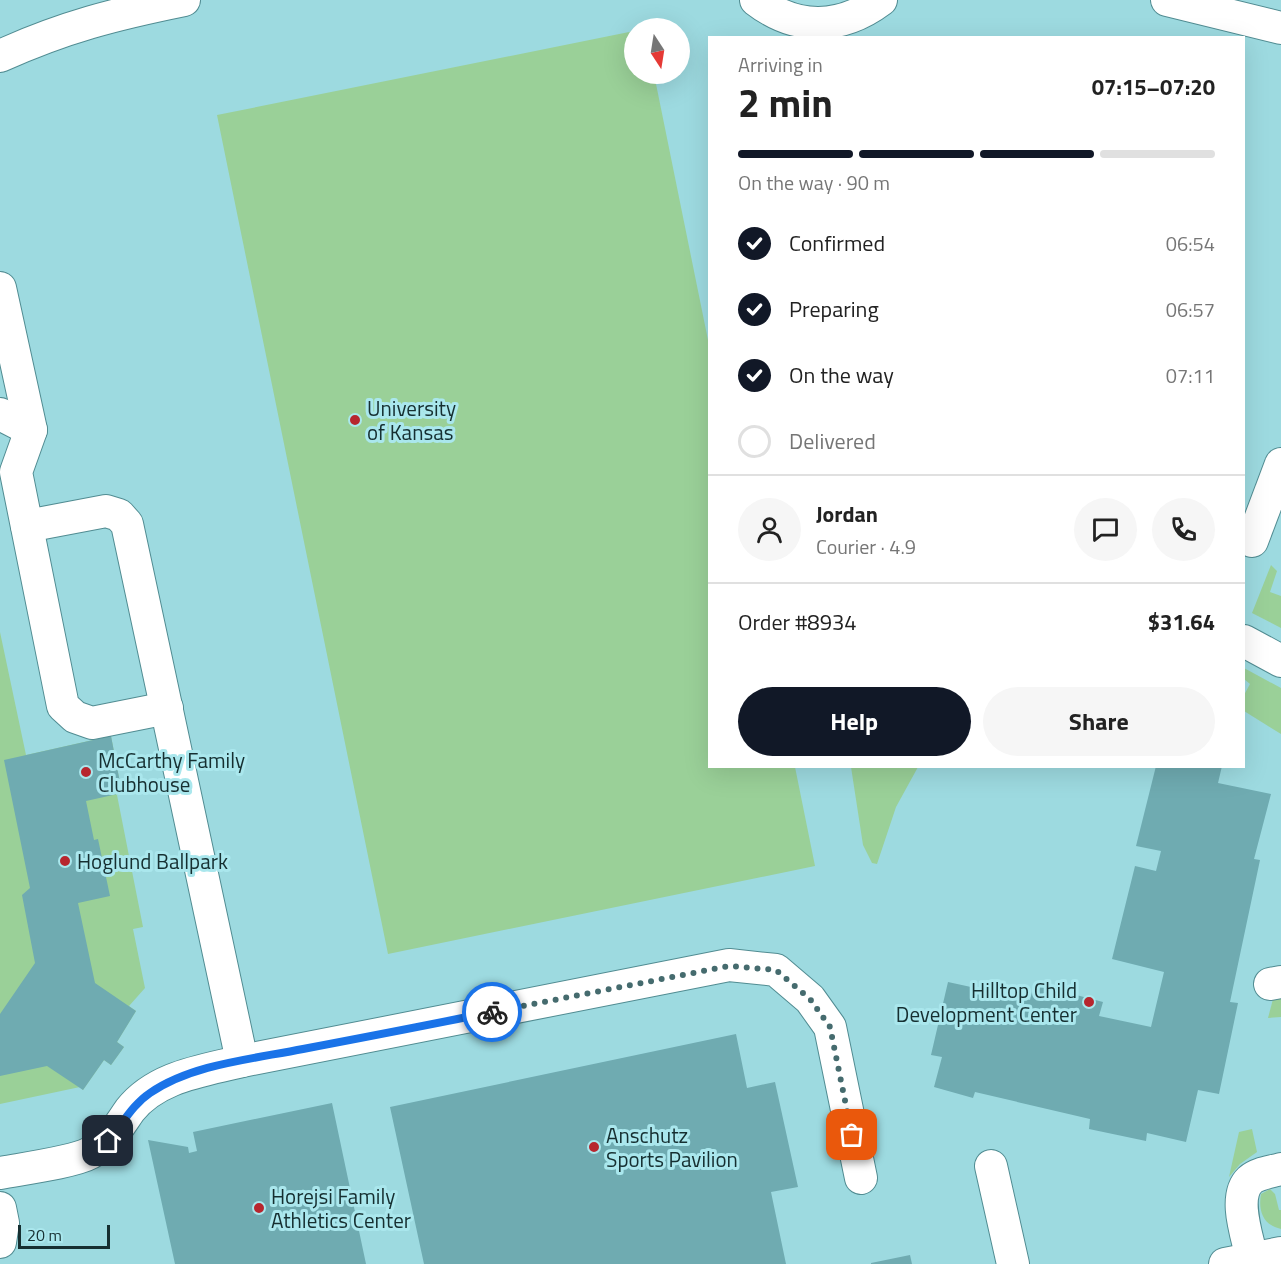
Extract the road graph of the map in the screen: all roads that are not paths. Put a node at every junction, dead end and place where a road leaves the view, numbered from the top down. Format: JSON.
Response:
{"nodes":[{"id":1,"x":184,"y":0,"type":"edge"},
{"id":2,"x":756,"y":0,"type":"edge"},
{"id":3,"x":881,"y":0,"type":"edge"},
{"id":4,"x":1167,"y":0,"type":"edge"},
{"id":5,"x":104,"y":8,"type":"edge"},
{"id":6,"x":844,"y":27,"type":"edge"},
{"id":7,"x":1281,"y":28,"type":"edge"},
{"id":8,"x":771,"y":36,"type":"edge"},
{"id":9,"x":0,"y":56,"type":"edge"},
{"id":10,"x":0,"y":288,"type":"edge"},
{"id":11,"x":0,"y":414,"type":"edge"},
{"id":12,"x":31,"y":430,"type":"junction"},
{"id":13,"x":1281,"y":464,"type":"edge"},
{"id":14,"x":27,"y":525,"type":"junction"},
{"id":15,"x":1252,"y":542,"type":"dead end"},
{"id":16,"x":1245,"y":642,"type":"edge"},
{"id":17,"x":1281,"y":661,"type":"edge"},
{"id":18,"x":167,"y":708,"type":"junction"},
{"id":19,"x":242,"y":1061,"type":"junction"},
{"id":20,"x":991,"y":1166,"type":"dead end"},
{"id":21,"x":1281,"y":1169,"type":"edge"},
{"id":22,"x":0,"y":1173,"type":"edge"},
{"id":23,"x":861,"y":1178,"type":"dead end"},
{"id":24,"x":0,"y":1208,"type":"edge"},
{"id":25,"x":0,"y":1242,"type":"edge"},
{"id":26,"x":1253,"y":1258,"type":"edge"},
{"id":27,"x":1012,"y":1264,"type":"edge"}],
"edges":[{"from":1,"to":5,"type":"street"},
{"from":2,"to":6,"type":"street"},
{"from":2,"to":8,"type":"street"},
{"from":3,"to":6,"type":"street"},
{"from":4,"to":7,"type":"street"},
{"from":5,"to":9,"type":"street"},
{"from":10,"to":12,"type":"street"},
{"from":11,"to":12,"type":"street"},
{"from":12,"to":14,"type":"street"},
{"from":13,"to":15,"type":"street"},
{"from":14,"to":18,"type":"street"},
{"from":14,"to":18,"type":"street"},
{"from":16,"to":17,"type":"street"},
{"from":18,"to":19,"type":"street"},
{"from":19,"to":22,"type":"street"},
{"from":19,"to":23,"type":"street"},
{"from":20,"to":27,"type":"street"},
{"from":21,"to":26,"type":"street"},
{"from":24,"to":25,"type":"street"}]}
